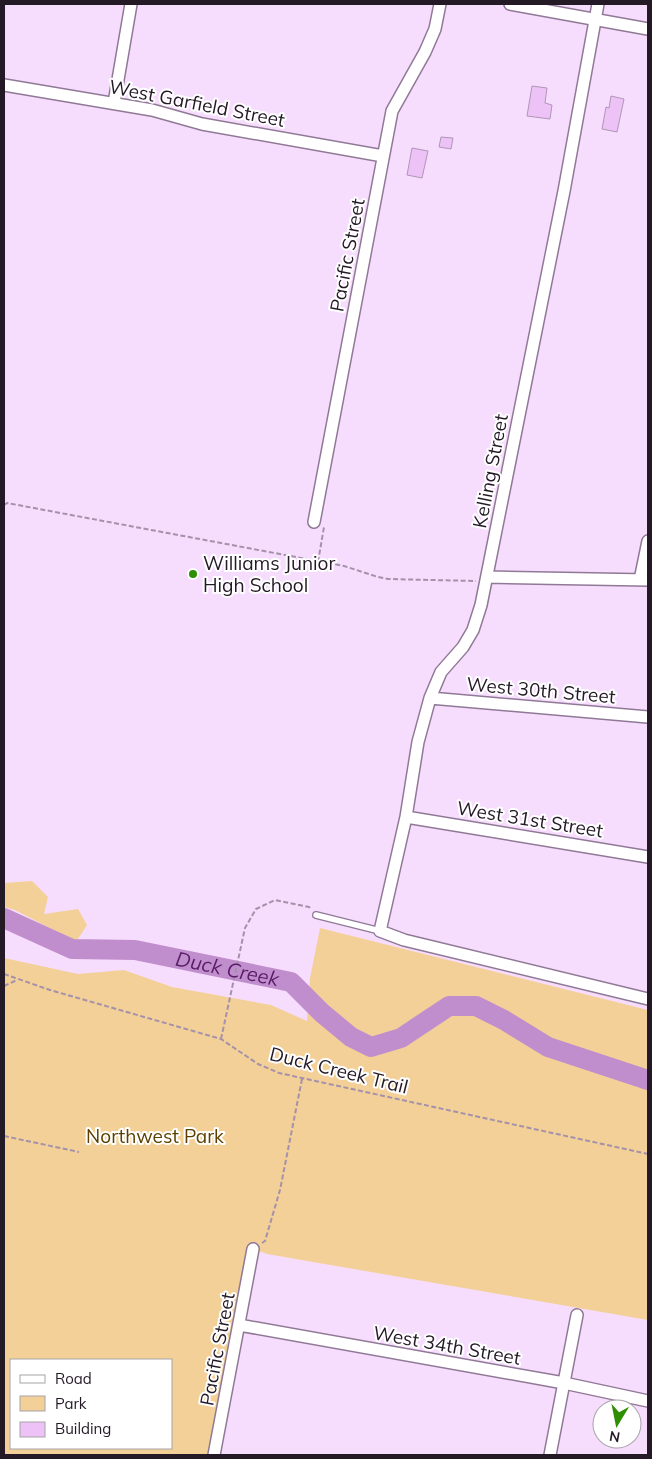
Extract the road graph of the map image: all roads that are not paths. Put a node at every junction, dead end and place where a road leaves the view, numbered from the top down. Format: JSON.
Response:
{"nodes":[{"id":1,"x":131,"y":4,"type":"edge"},
{"id":2,"x":440,"y":4,"type":"edge"},
{"id":3,"x":513,"y":4,"type":"edge"},
{"id":4,"x":598,"y":4,"type":"edge"},
{"id":5,"x":595,"y":19,"type":"junction"},
{"id":6,"x":648,"y":29,"type":"edge"},
{"id":7,"x":4,"y":85,"type":"edge"},
{"id":8,"x":114,"y":103,"type":"junction"},
{"id":9,"x":383,"y":156,"type":"junction"},
{"id":10,"x":314,"y":522,"type":"road end"},
{"id":11,"x":648,"y":541,"type":"edge"},
{"id":12,"x":487,"y":577,"type":"junction"},
{"id":13,"x":644,"y":580,"type":"edge"},
{"id":14,"x":430,"y":698,"type":"junction"},
{"id":15,"x":648,"y":716,"type":"edge"},
{"id":16,"x":406,"y":817,"type":"junction"},
{"id":17,"x":648,"y":857,"type":"edge"},
{"id":18,"x":316,"y":915,"type":"road end"},
{"id":19,"x":380,"y":931,"type":"junction"},
{"id":20,"x":648,"y":999,"type":"edge"},
{"id":21,"x":253,"y":1249,"type":"road end"},
{"id":22,"x":577,"y":1315,"type":"dead end"},
{"id":23,"x":240,"y":1326,"type":"junction"},
{"id":24,"x":564,"y":1383,"type":"junction"},
{"id":25,"x":648,"y":1402,"type":"edge"},
{"id":26,"x":214,"y":1455,"type":"edge"},
{"id":27,"x":550,"y":1455,"type":"edge"}],
"edges":[{"from":1,"to":8,"type":"street"},
{"from":2,"to":9,"type":"street","name":"Pacific Street"},
{"from":3,"to":5,"type":"street"},
{"from":4,"to":5,"type":"street","name":"Kelling Street"},
{"from":5,"to":6,"type":"street"},
{"from":5,"to":12,"type":"street","name":"Kelling Street"},
{"from":7,"to":8,"type":"street","name":"West Garfield Street"},
{"from":8,"to":9,"type":"street","name":"West Garfield Street"},
{"from":9,"to":10,"type":"street","name":"Pacific Street"},
{"from":11,"to":13,"type":"street"},
{"from":12,"to":13,"type":"street"},
{"from":12,"to":14,"type":"street","name":"Kelling Street"},
{"from":14,"to":15,"type":"street","name":"West 30th Street"},
{"from":14,"to":16,"type":"street","name":"Kelling Street"},
{"from":16,"to":17,"type":"street","name":"West 31st Street"},
{"from":16,"to":19,"type":"street","name":"Kelling Street"},
{"from":18,"to":19,"type":"lane"},
{"from":19,"to":20,"type":"street"},
{"from":21,"to":23,"type":"street","name":"Pacific Street"},
{"from":22,"to":24,"type":"street"},
{"from":23,"to":24,"type":"street","name":"West 34th Street"},
{"from":23,"to":26,"type":"street","name":"Pacific Street"},
{"from":24,"to":25,"type":"street","name":"West 34th Street"},
{"from":24,"to":27,"type":"street"}]}
